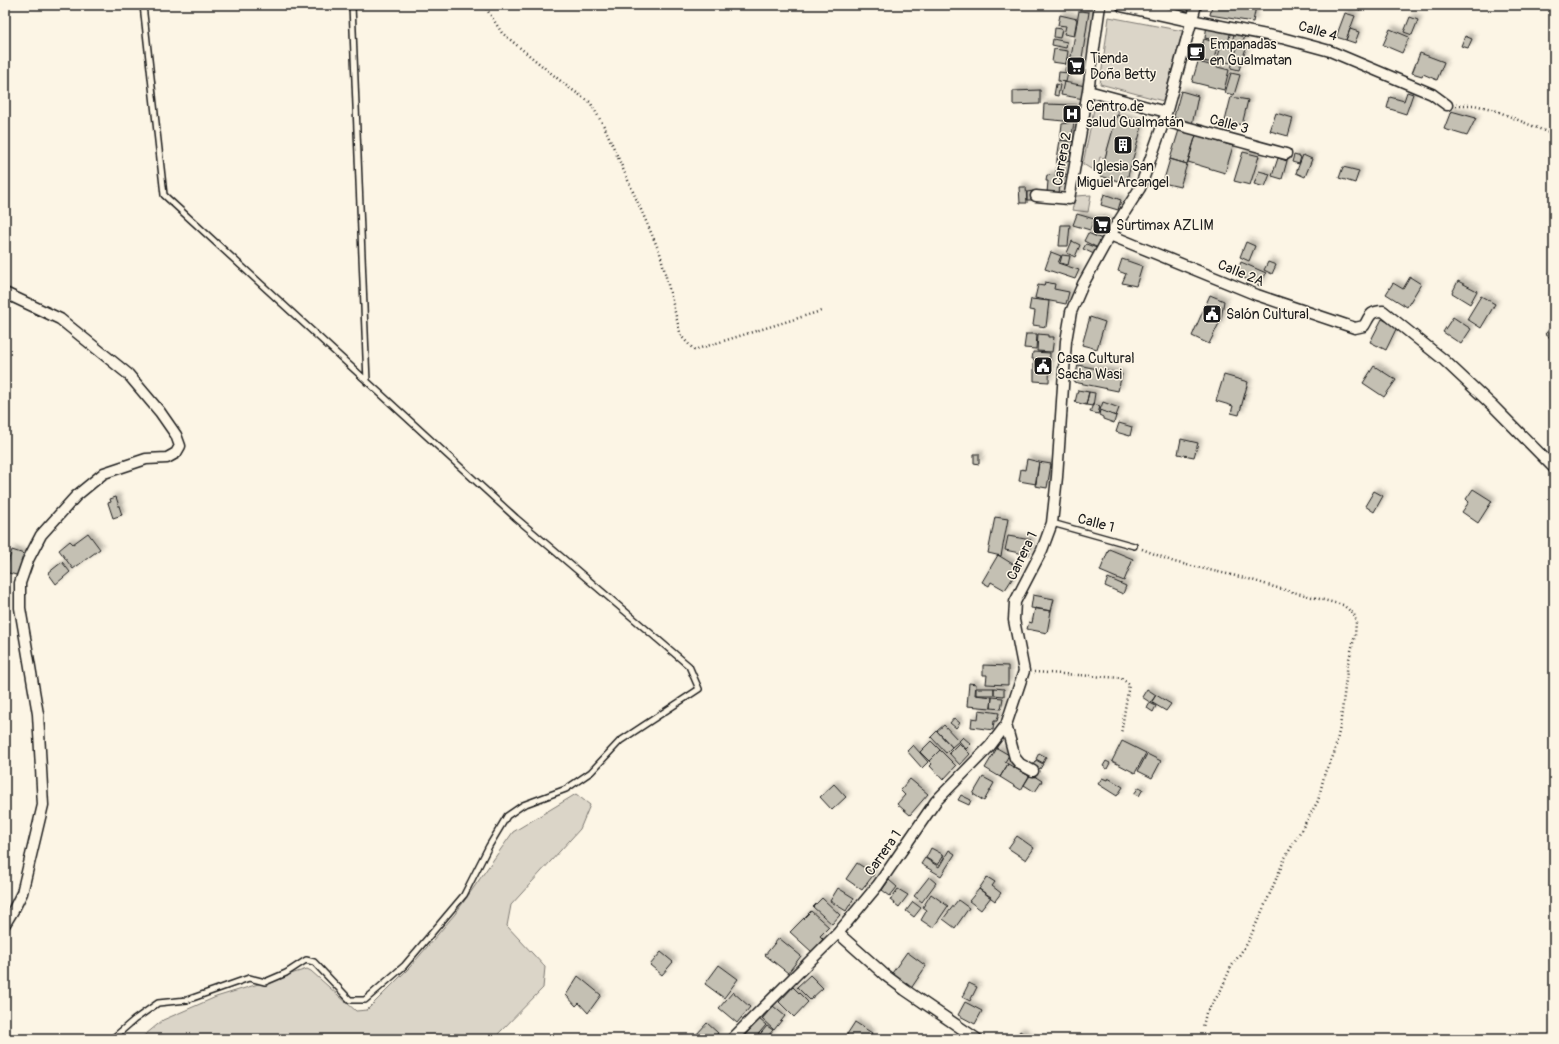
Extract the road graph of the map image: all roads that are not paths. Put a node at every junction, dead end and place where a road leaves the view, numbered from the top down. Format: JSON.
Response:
{"nodes":[{"id":1,"x":143,"y":5,"type":"edge"},
{"id":2,"x":352,"y":5,"type":"edge"},
{"id":3,"x":1100,"y":5,"type":"edge"},
{"id":4,"x":1123,"y":5,"type":"edge"},
{"id":5,"x":1196,"y":5,"type":"edge"},
{"id":6,"x":1191,"y":20,"type":"junction"},
{"id":7,"x":1088,"y":92,"type":"junction"},
{"id":8,"x":1447,"y":105,"type":"road end"},
{"id":9,"x":1165,"y":117,"type":"junction"},
{"id":10,"x":1286,"y":154,"type":"dead end"},
{"id":11,"x":1036,"y":196,"type":"dead end"},
{"id":12,"x":1110,"y":235,"type":"junction"},
{"id":13,"x":5,"y":293,"type":"edge"},
{"id":14,"x":367,"y":382,"type":"junction"},
{"id":15,"x":1554,"y":468,"type":"edge"},
{"id":16,"x":1052,"y":523,"type":"junction"},
{"id":17,"x":1134,"y":546,"type":"road end"},
{"id":18,"x":1006,"y":725,"type":"junction"},
{"id":19,"x":1033,"y":771,"type":"dead end"},
{"id":20,"x":5,"y":924,"type":"edge"},
{"id":21,"x":838,"y":933,"type":"junction"},
{"id":22,"x":112,"y":1039,"type":"edge"},
{"id":23,"x":732,"y":1039,"type":"edge"},
{"id":24,"x":977,"y":1039,"type":"edge"}],
"edges":[{"from":1,"to":14,"type":"lane"},
{"from":2,"to":14,"type":"lane"},
{"from":3,"to":7,"type":"street","name":"Carrera 2"},
{"from":4,"to":6,"type":"street","name":"Calle 4"},
{"from":5,"to":6,"type":"street","name":"Carrera 1"},
{"from":6,"to":8,"type":"street","name":"Calle 4"},
{"from":6,"to":9,"type":"street","name":"Carrera 1"},
{"from":7,"to":9,"type":"street","name":"Calle 3"},
{"from":7,"to":11,"type":"street","name":"Carrera 2"},
{"from":9,"to":10,"type":"street","name":"Calle 3"},
{"from":9,"to":12,"type":"street","name":"Carrera 1"},
{"from":12,"to":15,"type":"street","name":"Calle 2A"},
{"from":12,"to":16,"type":"street","name":"Carrera 1"},
{"from":13,"to":20,"type":"street"},
{"from":14,"to":22,"type":"lane"},
{"from":16,"to":17,"type":"lane","name":"Calle 1"},
{"from":16,"to":18,"type":"street","name":"Carrera 1"},
{"from":18,"to":19,"type":"street"},
{"from":18,"to":21,"type":"street","name":"Carrera 1"},
{"from":21,"to":23,"type":"street","name":"Carrera 1"},
{"from":21,"to":24,"type":"street"}]}
